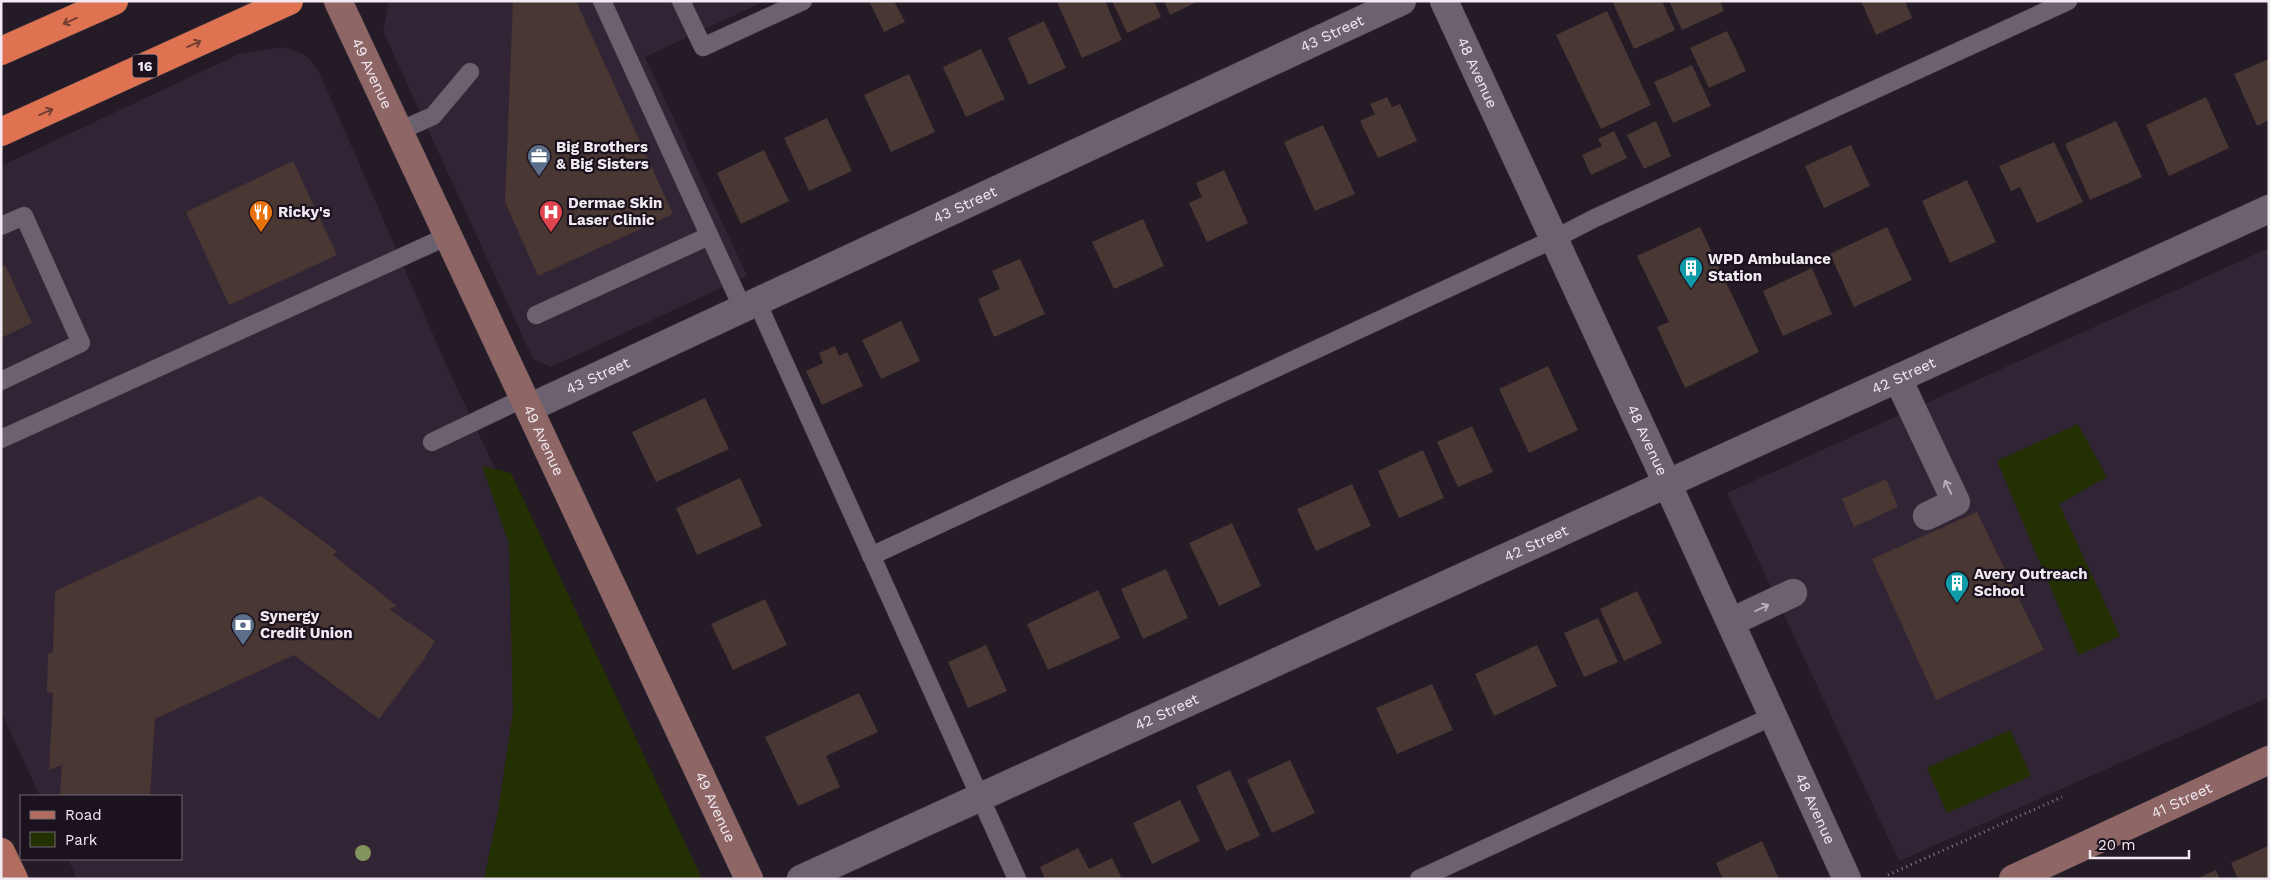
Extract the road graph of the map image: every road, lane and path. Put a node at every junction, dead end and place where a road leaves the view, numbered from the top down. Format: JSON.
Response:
{"nodes":[{"id":1,"x":114,"y":1,"type":"edge"},
{"id":2,"x":289,"y":1,"type":"edge"},
{"id":3,"x":338,"y":1,"type":"edge"},
{"id":4,"x":602,"y":1,"type":"edge"},
{"id":5,"x":681,"y":1,"type":"edge"},
{"id":6,"x":804,"y":1,"type":"edge"},
{"id":7,"x":1402,"y":1,"type":"edge"},
{"id":8,"x":1444,"y":1,"type":"edge"},
{"id":9,"x":2068,"y":1,"type":"edge"},
{"id":10,"x":1,"y":51,"type":"edge"},
{"id":11,"x":470,"y":72,"type":"dead end"},
{"id":12,"x":399,"y":131,"type":"junction"},
{"id":13,"x":1,"y":132,"type":"edge"},
{"id":14,"x":2269,"y":209,"type":"edge"},
{"id":15,"x":1,"y":226,"type":"edge"},
{"id":16,"x":448,"y":236,"type":"junction"},
{"id":17,"x":709,"y":236,"type":"junction"},
{"id":18,"x":1554,"y":239,"type":"junction"},
{"id":19,"x":750,"y":305,"type":"junction"},
{"id":20,"x":536,"y":316,"type":"dead end"},
{"id":21,"x":1898,"y":379,"type":"junction"},
{"id":22,"x":1,"y":380,"type":"edge"},
{"id":23,"x":526,"y":403,"type":"junction"},
{"id":24,"x":1,"y":439,"type":"edge"},
{"id":25,"x":432,"y":442,"type":"dead end"},
{"id":26,"x":1668,"y":483,"type":"junction"},
{"id":27,"x":1927,"y":516,"type":"dead end"},
{"id":28,"x":871,"y":556,"type":"junction"},
{"id":29,"x":1793,"y":593,"type":"dead end"},
{"id":30,"x":1731,"y":622,"type":"junction"},
{"id":31,"x":1773,"y":716,"type":"junction"},
{"id":32,"x":2269,"y":760,"type":"edge"},
{"id":33,"x":980,"y":797,"type":"junction"},
{"id":34,"x":2062,"y":797,"type":"dead end"},
{"id":35,"x":1,"y":852,"type":"edge"},
{"id":36,"x":1888,"y":876,"type":"dead end"},
{"id":37,"x":14,"y":879,"type":"edge"},
{"id":38,"x":749,"y":879,"type":"edge"},
{"id":39,"x":801,"y":879,"type":"edge"},
{"id":40,"x":1017,"y":879,"type":"edge"},
{"id":41,"x":1419,"y":879,"type":"edge"},
{"id":42,"x":1847,"y":879,"type":"edge"},
{"id":43,"x":2013,"y":879,"type":"edge"}],
"edges":[{"from":1,"to":10,"type":"highway","one_way":true},
{"from":13,"to":2,"type":"highway","number":"16","one_way":true},
{"from":3,"to":12,"type":"street","name":"49 Avenue"},
{"from":4,"to":17,"type":"lane"},
{"from":5,"to":6,"type":"lane"},
{"from":7,"to":19,"type":"street","name":"43 Street"},
{"from":8,"to":18,"type":"street","name":"48 Avenue"},
{"from":9,"to":18,"type":"lane"},
{"from":11,"to":12,"type":"lane"},
{"from":12,"to":16,"type":"street","name":"49 Avenue"},
{"from":14,"to":21,"type":"street","name":"42 Street"},
{"from":15,"to":22,"type":"lane"},
{"from":16,"to":23,"type":"street","name":"49 Avenue"},
{"from":16,"to":24,"type":"lane"},
{"from":17,"to":19,"type":"lane"},
{"from":17,"to":20,"type":"lane"},
{"from":18,"to":26,"type":"street","name":"48 Avenue"},
{"from":18,"to":28,"type":"lane"},
{"from":19,"to":23,"type":"street","name":"43 Street"},
{"from":19,"to":28,"type":"lane"},
{"from":21,"to":26,"type":"street","name":"42 Street"},
{"from":27,"to":21,"type":"street","one_way":true},
{"from":23,"to":25,"type":"lane"},
{"from":23,"to":38,"type":"street","name":"49 Avenue"},
{"from":26,"to":30,"type":"street","name":"48 Avenue"},
{"from":26,"to":33,"type":"street","name":"42 Street"},
{"from":28,"to":33,"type":"lane"},
{"from":30,"to":29,"type":"street","one_way":true},
{"from":30,"to":31,"type":"street","name":"48 Avenue"},
{"from":31,"to":41,"type":"lane"},
{"from":31,"to":42,"type":"street","name":"48 Avenue"},
{"from":32,"to":43,"type":"street","name":"41 Street"},
{"from":33,"to":39,"type":"street","name":"42 Street"},
{"from":33,"to":40,"type":"lane"},
{"from":34,"to":36,"type":"path"},
{"from":35,"to":37,"type":"main road"}]}
